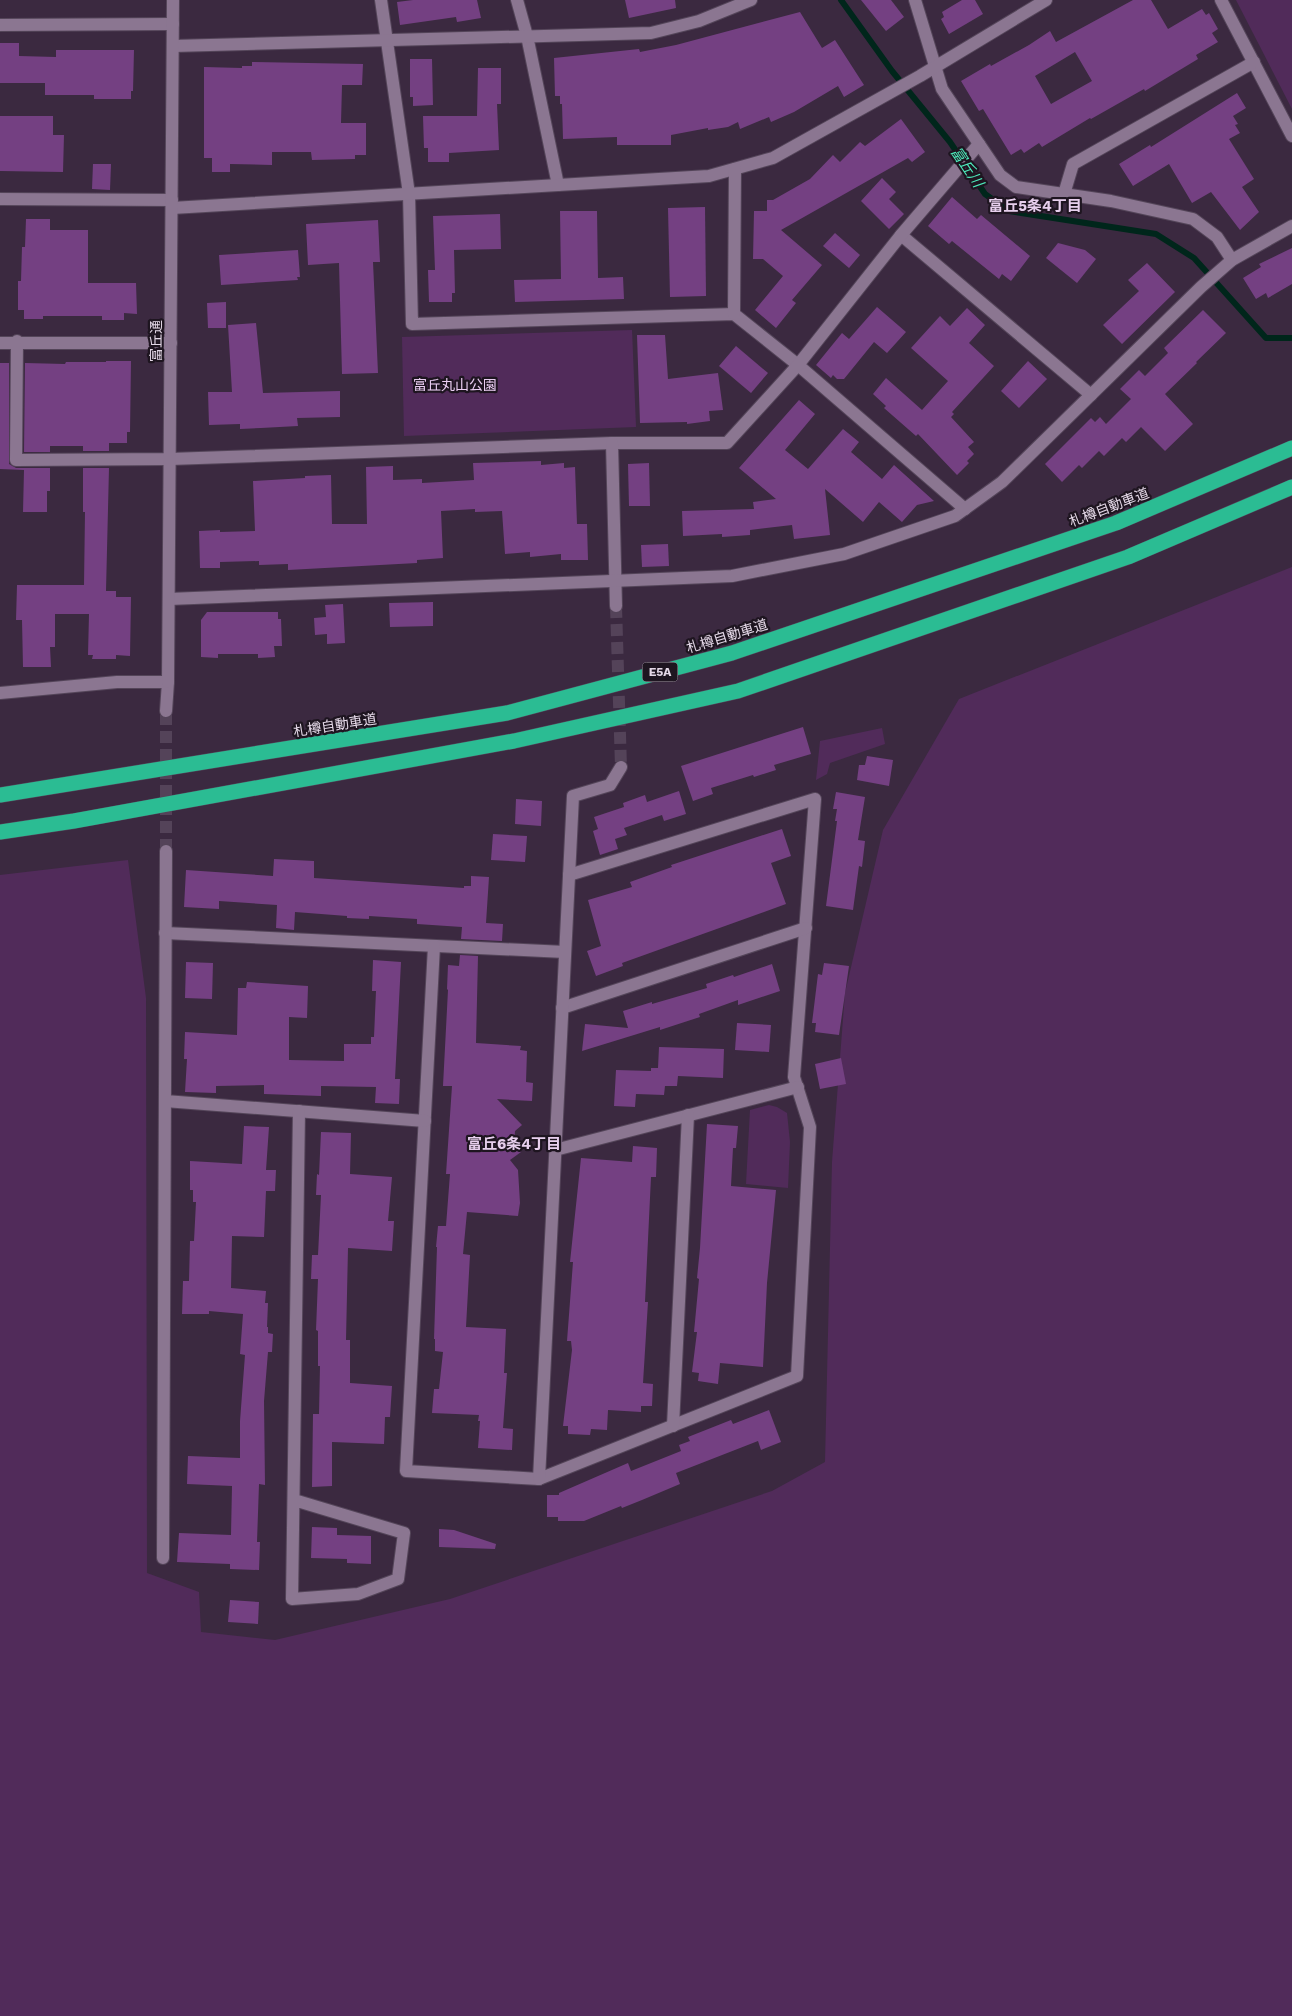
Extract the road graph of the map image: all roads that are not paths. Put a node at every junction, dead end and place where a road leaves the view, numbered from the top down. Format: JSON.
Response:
{"nodes":[{"id":1,"x":173,"y":0,"type":"edge"},
{"id":2,"x":380,"y":0,"type":"edge"},
{"id":3,"x":517,"y":0,"type":"edge"},
{"id":4,"x":751,"y":0,"type":"edge"},
{"id":5,"x":914,"y":0,"type":"edge"},
{"id":6,"x":1046,"y":0,"type":"edge"},
{"id":7,"x":1221,"y":0,"type":"edge"},
{"id":8,"x":173,"y":24,"type":"junction"},
{"id":9,"x":0,"y":26,"type":"edge"},
{"id":10,"x":526,"y":36,"type":"junction"},
{"id":11,"x":387,"y":40,"type":"junction"},
{"id":12,"x":173,"y":46,"type":"junction"},
{"id":13,"x":1254,"y":62,"type":"junction"},
{"id":14,"x":936,"y":66,"type":"junction"},
{"id":15,"x":1292,"y":136,"type":"edge"},
{"id":16,"x":979,"y":144,"type":"junction"},
{"id":17,"x":735,"y":169,"type":"junction"},
{"id":18,"x":558,"y":185,"type":"junction"},
{"id":19,"x":409,"y":194,"type":"junction"},
{"id":20,"x":1064,"y":194,"type":"junction"},
{"id":21,"x":0,"y":199,"type":"edge"},
{"id":22,"x":172,"y":204,"type":"junction"},
{"id":23,"x":1292,"y":226,"type":"edge"},
{"id":24,"x":901,"y":235,"type":"junction"},
{"id":25,"x":1228,"y":264,"type":"junction"},
{"id":26,"x":734,"y":314,"type":"junction"},
{"id":27,"x":17,"y":342,"type":"junction"},
{"id":28,"x":0,"y":343,"type":"edge"},
{"id":29,"x":171,"y":343,"type":"junction"},
{"id":30,"x":798,"y":365,"type":"junction"},
{"id":31,"x":1091,"y":395,"type":"junction"},
{"id":32,"x":612,"y":443,"type":"junction"},
{"id":33,"x":1292,"y":448,"type":"edge"},
{"id":34,"x":170,"y":458,"type":"junction"},
{"id":35,"x":1292,"y":487,"type":"edge"},
{"id":36,"x":965,"y":509,"type":"junction"},
{"id":37,"x":615,"y":580,"type":"junction"},
{"id":38,"x":169,"y":600,"type":"junction"},
{"id":39,"x":616,"y":606,"type":"tunnel mouth"},
{"id":40,"x":168,"y":682,"type":"junction"},
{"id":41,"x":0,"y":694,"type":"edge"},
{"id":42,"x":166,"y":711,"type":"tunnel mouth"},
{"id":43,"x":621,"y":767,"type":"tunnel mouth"},
{"id":44,"x":0,"y":795,"type":"edge"},
{"id":45,"x":0,"y":832,"type":"edge"},
{"id":46,"x":166,"y":851,"type":"tunnel mouth"},
{"id":47,"x":569,"y":875,"type":"junction"},
{"id":48,"x":806,"y":928,"type":"junction"},
{"id":49,"x":165,"y":933,"type":"junction"},
{"id":50,"x":434,"y":946,"type":"junction"},
{"id":51,"x":565,"y":952,"type":"junction"},
{"id":52,"x":562,"y":1008,"type":"junction"},
{"id":53,"x":798,"y":1087,"type":"junction"},
{"id":54,"x":165,"y":1101,"type":"junction"},
{"id":55,"x":299,"y":1111,"type":"junction"},
{"id":56,"x":688,"y":1115,"type":"junction"},
{"id":57,"x":424,"y":1121,"type":"junction"},
{"id":58,"x":556,"y":1150,"type":"junction"},
{"id":59,"x":673,"y":1426,"type":"junction"},
{"id":60,"x":539,"y":1479,"type":"junction"},
{"id":61,"x":294,"y":1500,"type":"junction"},
{"id":62,"x":163,"y":1558,"type":"dead end"}],
"edges":[{"from":1,"to":8,"type":"street","name":"富丘通"},
{"from":2,"to":11,"type":"street"},
{"from":3,"to":10,"type":"street"},
{"from":4,"to":10,"type":"street"},
{"from":5,"to":14,"type":"street"},
{"from":6,"to":14,"type":"street"},
{"from":7,"to":13,"type":"street"},
{"from":8,"to":9,"type":"street"},
{"from":8,"to":12,"type":"street","name":"富丘通"},
{"from":10,"to":11,"type":"street"},
{"from":10,"to":18,"type":"street"},
{"from":11,"to":12,"type":"street"},
{"from":11,"to":19,"type":"street"},
{"from":12,"to":22,"type":"street","name":"富丘通"},
{"from":13,"to":15,"type":"street"},
{"from":13,"to":20,"type":"street"},
{"from":14,"to":16,"type":"street"},
{"from":14,"to":17,"type":"street"},
{"from":16,"to":20,"type":"street"},
{"from":16,"to":24,"type":"street"},
{"from":17,"to":18,"type":"street"},
{"from":17,"to":26,"type":"street"},
{"from":18,"to":19,"type":"street"},
{"from":19,"to":22,"type":"street"},
{"from":19,"to":26,"type":"street"},
{"from":20,"to":25,"type":"street"},
{"from":21,"to":22,"type":"street"},
{"from":22,"to":29,"type":"street","name":"富丘通"},
{"from":23,"to":25,"type":"street"},
{"from":24,"to":30,"type":"street"},
{"from":24,"to":31,"type":"street"},
{"from":25,"to":31,"type":"street"},
{"from":26,"to":30,"type":"street"},
{"from":27,"to":28,"type":"street"},
{"from":27,"to":29,"type":"street"},
{"from":27,"to":34,"type":"street"},
{"from":29,"to":34,"type":"street","name":"富丘通"},
{"from":30,"to":32,"type":"street"},
{"from":30,"to":36,"type":"street"},
{"from":31,"to":36,"type":"street"},
{"from":32,"to":34,"type":"street"},
{"from":32,"to":37,"type":"street"},
{"from":33,"to":44,"type":"highway","name":"札樽自動車道","number":"E5A"},
{"from":34,"to":38,"type":"street","name":"富丘通"},
{"from":35,"to":45,"type":"highway"},
{"from":36,"to":37,"type":"street"},
{"from":37,"to":38,"type":"street"},
{"from":37,"to":39,"type":"street"},
{"from":38,"to":40,"type":"street","name":"富丘通"},
{"from":40,"to":41,"type":"street"},
{"from":40,"to":42,"type":"street","name":"富丘通"},
{"from":43,"to":47,"type":"street"},
{"from":46,"to":49,"type":"street"},
{"from":47,"to":48,"type":"street"},
{"from":47,"to":51,"type":"street"},
{"from":48,"to":52,"type":"street"},
{"from":48,"to":53,"type":"street"},
{"from":49,"to":50,"type":"street"},
{"from":49,"to":54,"type":"street"},
{"from":50,"to":51,"type":"street"},
{"from":50,"to":57,"type":"street"},
{"from":51,"to":52,"type":"street"},
{"from":52,"to":58,"type":"street"},
{"from":53,"to":56,"type":"street"},
{"from":53,"to":59,"type":"street"},
{"from":54,"to":55,"type":"street"},
{"from":54,"to":62,"type":"street"},
{"from":55,"to":57,"type":"street"},
{"from":55,"to":61,"type":"street"},
{"from":56,"to":58,"type":"street"},
{"from":56,"to":59,"type":"street"},
{"from":57,"to":60,"type":"street"},
{"from":58,"to":60,"type":"street"},
{"from":59,"to":60,"type":"street"},
{"from":61,"to":61,"type":"street"}]}
